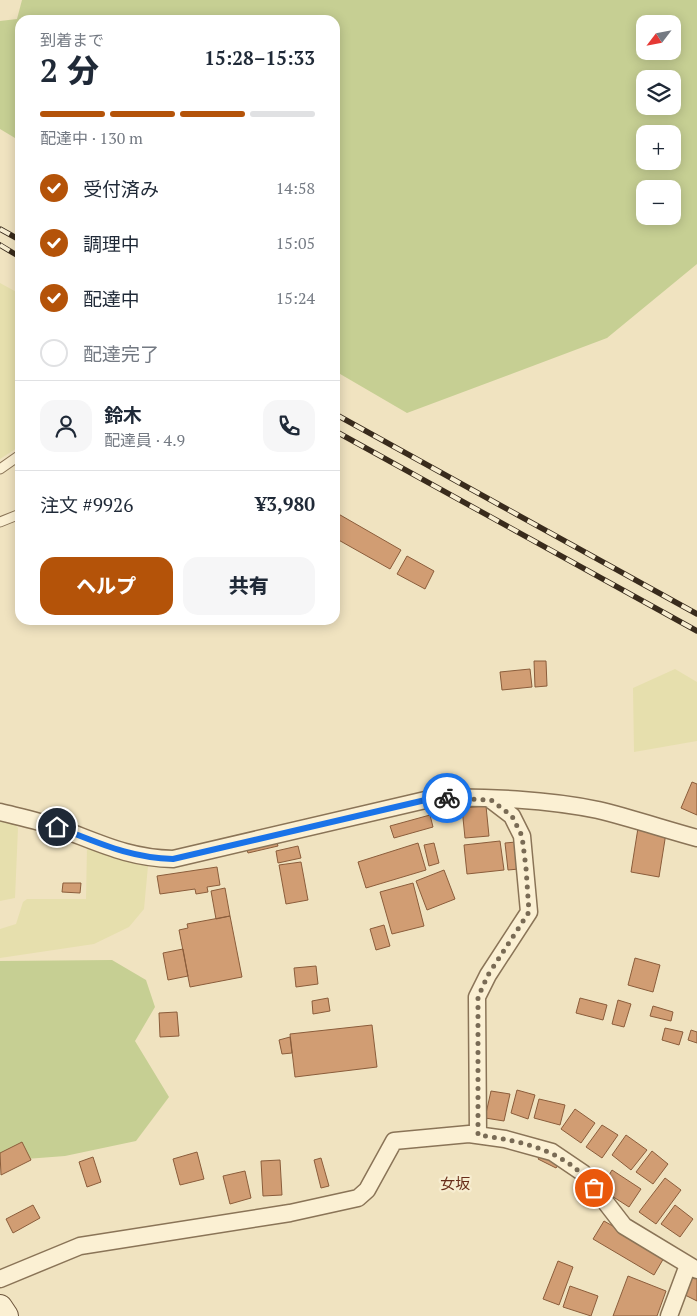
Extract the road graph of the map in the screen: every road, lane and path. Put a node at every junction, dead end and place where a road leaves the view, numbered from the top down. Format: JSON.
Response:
{"nodes":[{"id":1,"x":15,"y":458,"type":"edge"},
{"id":2,"x":0,"y":469,"type":"edge"},
{"id":3,"x":15,"y":516,"type":"edge"},
{"id":4,"x":0,"y":522,"type":"edge"},
{"id":5,"x":491,"y":800,"type":"junction"},
{"id":6,"x":0,"y":812,"type":"edge"},
{"id":7,"x":697,"y":838,"type":"edge"},
{"id":8,"x":478,"y":1135,"type":"junction"},
{"id":9,"x":693,"y":1267,"type":"edge"},
{"id":10,"x":0,"y":1279,"type":"edge"},
{"id":11,"x":0,"y":1307,"type":"edge"},
{"id":12,"x":6,"y":1316,"type":"edge"},
{"id":13,"x":669,"y":1316,"type":"edge"}],
"edges":[{"from":1,"to":2,"type":"lane"},
{"from":3,"to":4,"type":"lane"},
{"from":5,"to":6,"type":"street"},
{"from":5,"to":7,"type":"street"},
{"from":5,"to":8,"type":"street"},
{"from":8,"to":9,"type":"street"},
{"from":8,"to":10,"type":"street"},
{"from":9,"to":13,"type":"street"},
{"from":11,"to":12,"type":"street"}]}
